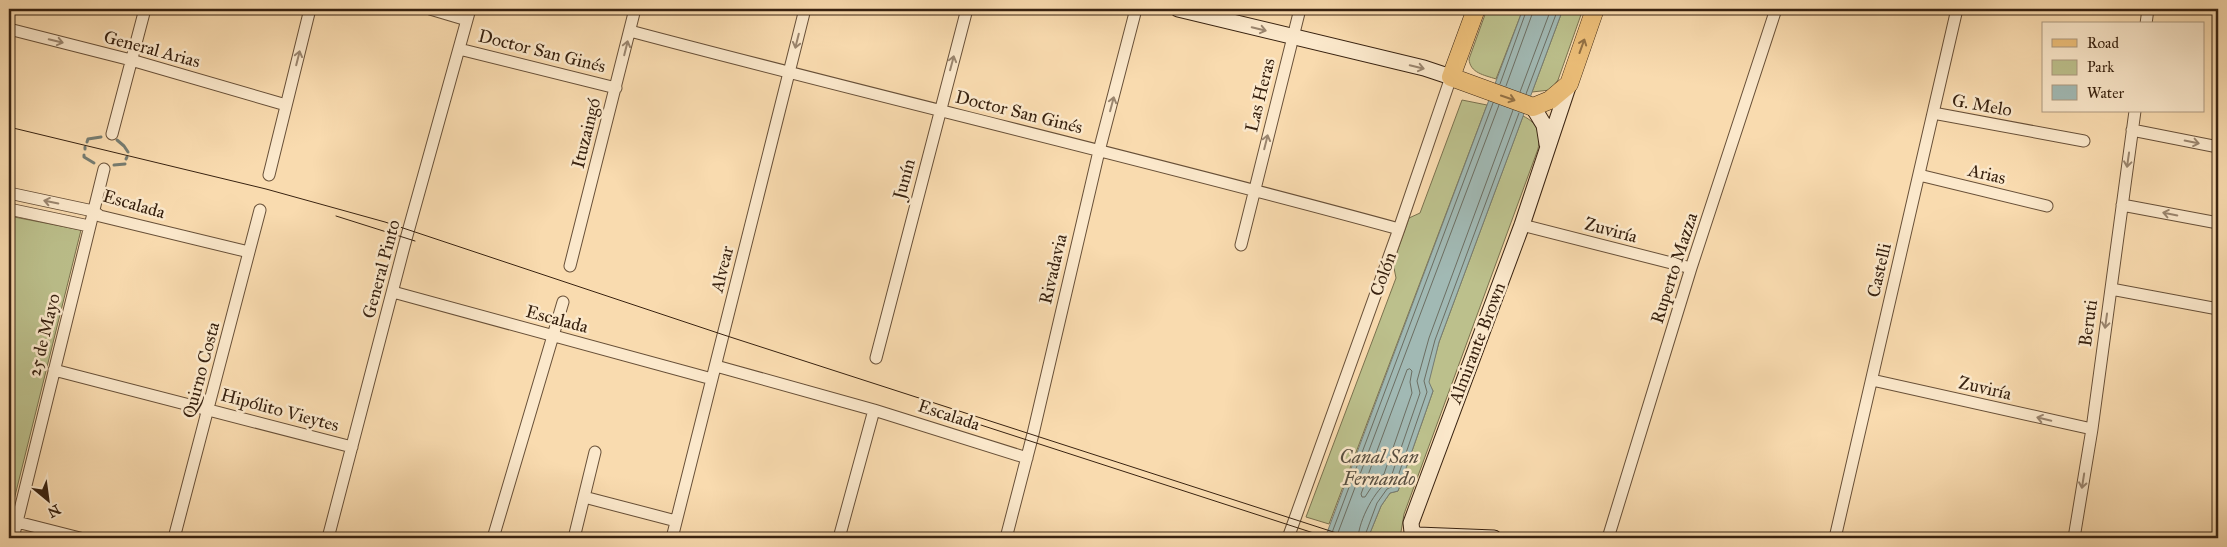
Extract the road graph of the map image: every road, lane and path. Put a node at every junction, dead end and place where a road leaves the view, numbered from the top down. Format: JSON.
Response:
{"nodes":[{"id":1,"x":144,"y":9,"type":"edge"},
{"id":2,"x":310,"y":9,"type":"edge"},
{"id":3,"x":430,"y":9,"type":"edge"},
{"id":4,"x":470,"y":9,"type":"edge"},
{"id":5,"x":635,"y":9,"type":"edge"},
{"id":6,"x":805,"y":9,"type":"edge"},
{"id":7,"x":967,"y":9,"type":"edge"},
{"id":8,"x":1136,"y":9,"type":"edge"},
{"id":9,"x":1178,"y":9,"type":"edge"},
{"id":10,"x":1300,"y":9,"type":"edge"},
{"id":11,"x":1476,"y":9,"type":"edge"},
{"id":12,"x":1595,"y":9,"type":"edge"},
{"id":13,"x":1776,"y":9,"type":"edge"},
{"id":14,"x":1957,"y":9,"type":"edge"},
{"id":15,"x":2148,"y":9,"type":"edge"},
{"id":16,"x":467,"y":20,"type":"junction"},
{"id":17,"x":2146,"y":22,"type":"edge"},
{"id":18,"x":9,"y":29,"type":"edge"},
{"id":19,"x":630,"y":31,"type":"junction"},
{"id":20,"x":1293,"y":37,"type":"junction"},
{"id":21,"x":459,"y":49,"type":"junction"},
{"id":22,"x":131,"y":60,"type":"junction"},
{"id":23,"x":789,"y":73,"type":"junction"},
{"id":24,"x":1451,"y":77,"type":"junction"},
{"id":25,"x":1569,"y":84,"type":"junction"},
{"id":26,"x":616,"y":88,"type":"junction"},
{"id":27,"x":286,"y":105,"type":"junction"},
{"id":28,"x":1533,"y":107,"type":"junction"},
{"id":29,"x":940,"y":110,"type":"junction"},
{"id":30,"x":2134,"y":112,"type":"edge"},
{"id":31,"x":1933,"y":114,"type":"junction"},
{"id":32,"x":2132,"y":130,"type":"junction"},
{"id":33,"x":112,"y":134,"type":"dead end"},
{"id":34,"x":2084,"y":142,"type":"dead end"},
{"id":35,"x":2218,"y":147,"type":"edge"},
{"id":36,"x":1548,"y":148,"type":"junction"},
{"id":37,"x":1099,"y":151,"type":"junction"},
{"id":38,"x":104,"y":169,"type":"dead end"},
{"id":39,"x":269,"y":175,"type":"dead end"},
{"id":40,"x":1919,"y":175,"type":"junction"},
{"id":41,"x":1254,"y":189,"type":"junction"},
{"id":42,"x":9,"y":193,"type":"edge"},
{"id":43,"x":2122,"y":205,"type":"junction"},
{"id":44,"x":2047,"y":206,"type":"dead end"},
{"id":45,"x":9,"y":209,"type":"edge"},
{"id":46,"x":260,"y":210,"type":"dead end"},
{"id":47,"x":93,"y":211,"type":"junction"},
{"id":48,"x":2218,"y":223,"type":"edge"},
{"id":49,"x":1522,"y":224,"type":"junction"},
{"id":50,"x":89,"y":226,"type":"junction"},
{"id":51,"x":1399,"y":229,"type":"junction"},
{"id":52,"x":1242,"y":245,"type":"dead end"},
{"id":53,"x":249,"y":252,"type":"junction"},
{"id":54,"x":570,"y":266,"type":"dead end"},
{"id":55,"x":1691,"y":268,"type":"junction"},
{"id":56,"x":2111,"y":289,"type":"junction"},
{"id":57,"x":393,"y":292,"type":"junction"},
{"id":58,"x":563,"y":302,"type":"dead end"},
{"id":59,"x":2218,"y":309,"type":"edge"},
{"id":60,"x":552,"y":336,"type":"junction"},
{"id":61,"x":876,"y":358,"type":"dead end"},
{"id":62,"x":716,"y":366,"type":"junction"},
{"id":63,"x":54,"y":370,"type":"junction"},
{"id":64,"x":712,"y":379,"type":"junction"},
{"id":65,"x":1872,"y":380,"type":"junction"},
{"id":66,"x":209,"y":409,"type":"junction"},
{"id":67,"x":874,"y":410,"type":"junction"},
{"id":68,"x":2092,"y":429,"type":"junction"},
{"id":69,"x":352,"y":448,"type":"junction"},
{"id":70,"x":595,"y":452,"type":"dead end"},
{"id":71,"x":1027,"y":458,"type":"junction"},
{"id":72,"x":584,"y":497,"type":"junction"},
{"id":73,"x":17,"y":522,"type":"junction"},
{"id":74,"x":676,"y":522,"type":"junction"},
{"id":75,"x":1411,"y":535,"type":"edge"},
{"id":76,"x":12,"y":538,"type":"edge"},
{"id":77,"x":80,"y":538,"type":"edge"},
{"id":78,"x":174,"y":538,"type":"edge"},
{"id":79,"x":328,"y":538,"type":"edge"},
{"id":80,"x":493,"y":538,"type":"edge"},
{"id":81,"x":574,"y":538,"type":"edge"},
{"id":82,"x":672,"y":538,"type":"edge"},
{"id":83,"x":839,"y":538,"type":"edge"},
{"id":84,"x":1006,"y":538,"type":"edge"},
{"id":85,"x":1288,"y":538,"type":"edge"},
{"id":86,"x":1494,"y":538,"type":"edge"},
{"id":87,"x":1608,"y":538,"type":"edge"},
{"id":88,"x":1836,"y":538,"type":"edge"},
{"id":89,"x":2074,"y":538,"type":"edge"}],
"edges":[{"from":1,"to":22,"type":"street"},
{"from":27,"to":2,"type":"street","one_way":true},
{"from":3,"to":16,"type":"street","name":"Doctor San Ginés"},
{"from":4,"to":16,"type":"street","name":"General Pinto"},
{"from":5,"to":19,"type":"street","name":"Ituzaingó"},
{"from":6,"to":23,"type":"street","name":"Alvear","one_way":true},
{"from":29,"to":7,"type":"street","name":"Junín","one_way":true},
{"from":37,"to":8,"type":"street","name":"Rivadavia","one_way":true},
{"from":9,"to":20,"type":"street","one_way":true},
{"from":10,"to":20,"type":"street","name":"Las Heras"},
{"from":11,"to":24,"type":"main road","name":"Colón"},
{"from":25,"to":12,"type":"main road","name":"Almirante Brown","one_way":true},
{"from":13,"to":55,"type":"street","name":"Ruperto Mazza"},
{"from":14,"to":31,"type":"street","name":"Castelli"},
{"from":15,"to":17,"type":"street"},
{"from":16,"to":21,"type":"street","name":"General Pinto"},
{"from":18,"to":22,"type":"street","name":"General Arias","one_way":true},
{"from":19,"to":23,"type":"street","name":"Doctor San Ginés"},
{"from":26,"to":19,"type":"street","name":"Ituzaingó","one_way":true},
{"from":20,"to":24,"type":"street","one_way":true},
{"from":41,"to":20,"type":"street","name":"Las Heras","one_way":true},
{"from":21,"to":26,"type":"street","name":"Doctor San Ginés"},
{"from":21,"to":57,"type":"street","name":"General Pinto"},
{"from":22,"to":27,"type":"street","name":"General Arias"},
{"from":22,"to":33,"type":"street"},
{"from":23,"to":29,"type":"street","name":"Doctor San Ginés"},
{"from":23,"to":62,"type":"street","name":"Alvear"},
{"from":24,"to":28,"type":"main road","one_way":true},
{"from":24,"to":51,"type":"street","name":"Colón"},
{"from":25,"to":28,"type":"main road"},
{"from":25,"to":36,"type":"street","name":"Almirante Brown"},
{"from":26,"to":54,"type":"street","name":"Ituzaingó"},
{"from":27,"to":39,"type":"street"},
{"from":28,"to":36,"type":"street"},
{"from":29,"to":37,"type":"street","name":"Doctor San Ginés"},
{"from":29,"to":61,"type":"street","name":"Junín"},
{"from":30,"to":32,"type":"street","name":"Beruti"},
{"from":31,"to":34,"type":"street","name":"G. Melo"},
{"from":31,"to":40,"type":"street","name":"Castelli"},
{"from":32,"to":35,"type":"street","one_way":true},
{"from":32,"to":43,"type":"street","name":"Beruti","one_way":true},
{"from":36,"to":49,"type":"street","name":"Almirante Brown"},
{"from":37,"to":41,"type":"street","name":"Doctor San Ginés"},
{"from":37,"to":71,"type":"street","name":"Rivadavia"},
{"from":38,"to":47,"type":"street","name":"25 de Mayo"},
{"from":40,"to":44,"type":"street","name":"Arias"},
{"from":40,"to":65,"type":"street","name":"Castelli"},
{"from":41,"to":51,"type":"street","name":"Doctor San Ginés"},
{"from":41,"to":52,"type":"street","name":"Las Heras"},
{"from":47,"to":42,"type":"street","name":"Escalada","one_way":true},
{"from":48,"to":43,"type":"street","one_way":true},
{"from":43,"to":56,"type":"street","name":"Beruti"},
{"from":45,"to":50,"type":"street","name":"Escalada"},
{"from":46,"to":53,"type":"street","name":"Quirno Costa"},
{"from":47,"to":50,"type":"street","name":"25 de Mayo"},
{"from":47,"to":53,"type":"street","name":"Escalada"},
{"from":49,"to":55,"type":"street","name":"Zuviría"},
{"from":49,"to":75,"type":"street","name":"Almirante Brown"},
{"from":50,"to":63,"type":"street","name":"25 de Mayo"},
{"from":51,"to":85,"type":"street","name":"Colón"},
{"from":53,"to":66,"type":"street","name":"Quirno Costa"},
{"from":55,"to":87,"type":"street","name":"Ruperto Mazza"},
{"from":56,"to":59,"type":"street"},
{"from":56,"to":68,"type":"street","name":"Beruti","one_way":true},
{"from":57,"to":60,"type":"street","name":"Escalada"},
{"from":57,"to":69,"type":"street","name":"General Pinto"},
{"from":58,"to":60,"type":"street"},
{"from":60,"to":64,"type":"street","name":"Escalada"},
{"from":60,"to":80,"type":"street"},
{"from":62,"to":64,"type":"street","name":"Alvear"},
{"from":62,"to":67,"type":"street","name":"Escalada"},
{"from":63,"to":66,"type":"street","name":"Hipólito Vieytes"},
{"from":63,"to":73,"type":"street","name":"25 de Mayo"},
{"from":64,"to":74,"type":"street","name":"Alvear"},
{"from":68,"to":65,"type":"street","name":"Zuviría","one_way":true},
{"from":65,"to":88,"type":"street","name":"Castelli"},
{"from":66,"to":69,"type":"street","name":"Hipólito Vieytes"},
{"from":66,"to":78,"type":"street","name":"Quirno Costa"},
{"from":67,"to":71,"type":"street","name":"Escalada"},
{"from":67,"to":83,"type":"street"},
{"from":68,"to":89,"type":"street","name":"Beruti","one_way":true},
{"from":69,"to":79,"type":"street","name":"General Pinto"},
{"from":70,"to":72,"type":"street"},
{"from":71,"to":84,"type":"street","name":"Rivadavia"},
{"from":72,"to":74,"type":"street"},
{"from":72,"to":81,"type":"street"},
{"from":73,"to":76,"type":"street","name":"25 de Mayo"},
{"from":73,"to":77,"type":"street"},
{"from":74,"to":82,"type":"street","name":"Alvear"},
{"from":75,"to":86,"type":"street"}]}
